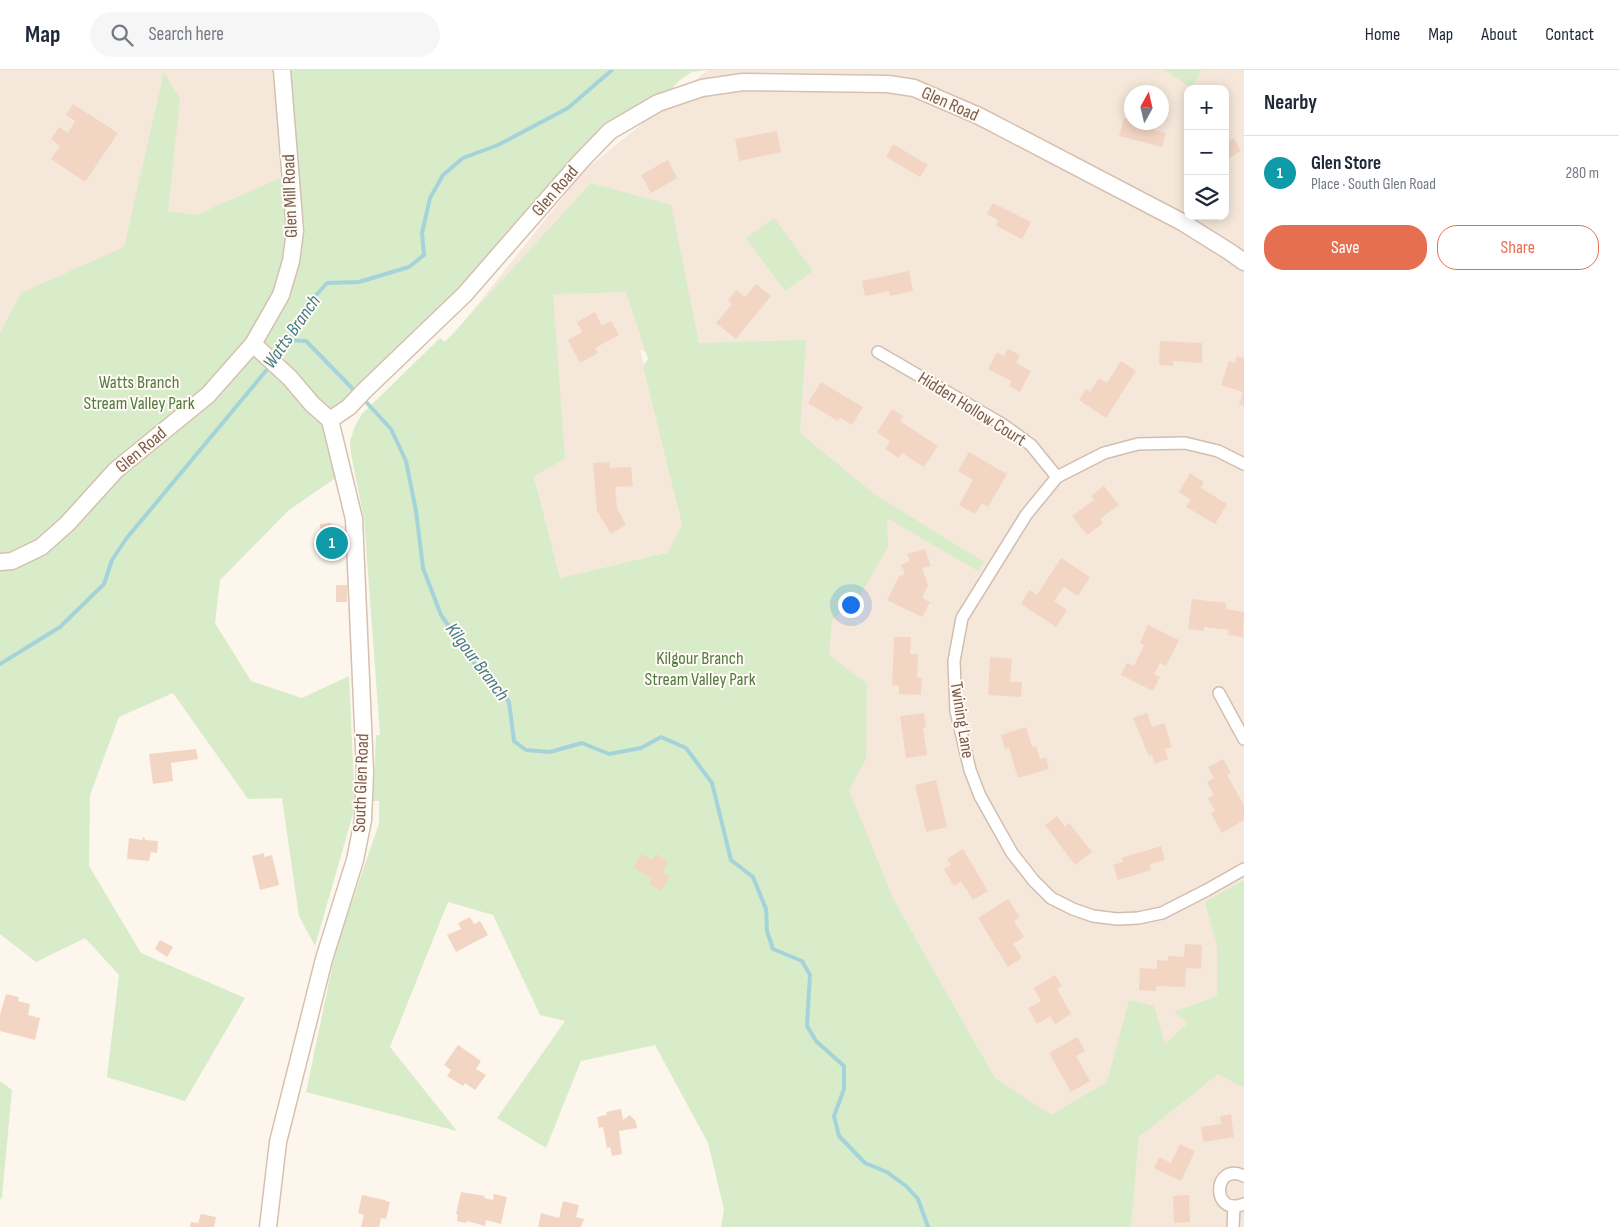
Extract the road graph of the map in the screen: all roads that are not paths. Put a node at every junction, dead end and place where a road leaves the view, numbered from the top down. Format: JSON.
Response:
{"nodes":[{"id":1,"x":282,"y":70,"type":"edge"},
{"id":2,"x":1244,"y":262,"type":"edge"},
{"id":3,"x":259,"y":349,"type":"junction"},
{"id":4,"x":878,"y":352,"type":"dead end"},
{"id":5,"x":330,"y":420,"type":"junction"},
{"id":6,"x":1244,"y":464,"type":"edge"},
{"id":7,"x":1056,"y":477,"type":"junction"},
{"id":8,"x":0,"y":562,"type":"edge"},
{"id":9,"x":1218,"y":693,"type":"dead end"},
{"id":10,"x":1244,"y":739,"type":"edge"},
{"id":11,"x":1244,"y":869,"type":"edge"},
{"id":12,"x":1244,"y":1176,"type":"edge"},
{"id":13,"x":1239,"y":1205,"type":"edge"},
{"id":14,"x":268,"y":1227,"type":"edge"},
{"id":15,"x":1233,"y":1227,"type":"edge"}],
"edges":[{"from":1,"to":3,"type":"main road","name":"Glen Mill Road"},
{"from":2,"to":5,"type":"main road","name":"Glen Road"},
{"from":3,"to":5,"type":"main road"},
{"from":3,"to":8,"type":"main road","name":"Glen Road"},
{"from":4,"to":7,"type":"street","name":"Hidden Hollow Court"},
{"from":5,"to":14,"type":"main road","name":"South Glen Road"},
{"from":6,"to":7,"type":"street","name":"Twining Lane"},
{"from":7,"to":11,"type":"street","name":"Twining Lane"},
{"from":9,"to":10,"type":"street"},
{"from":12,"to":13,"type":"street"},
{"from":13,"to":15,"type":"street"}]}
